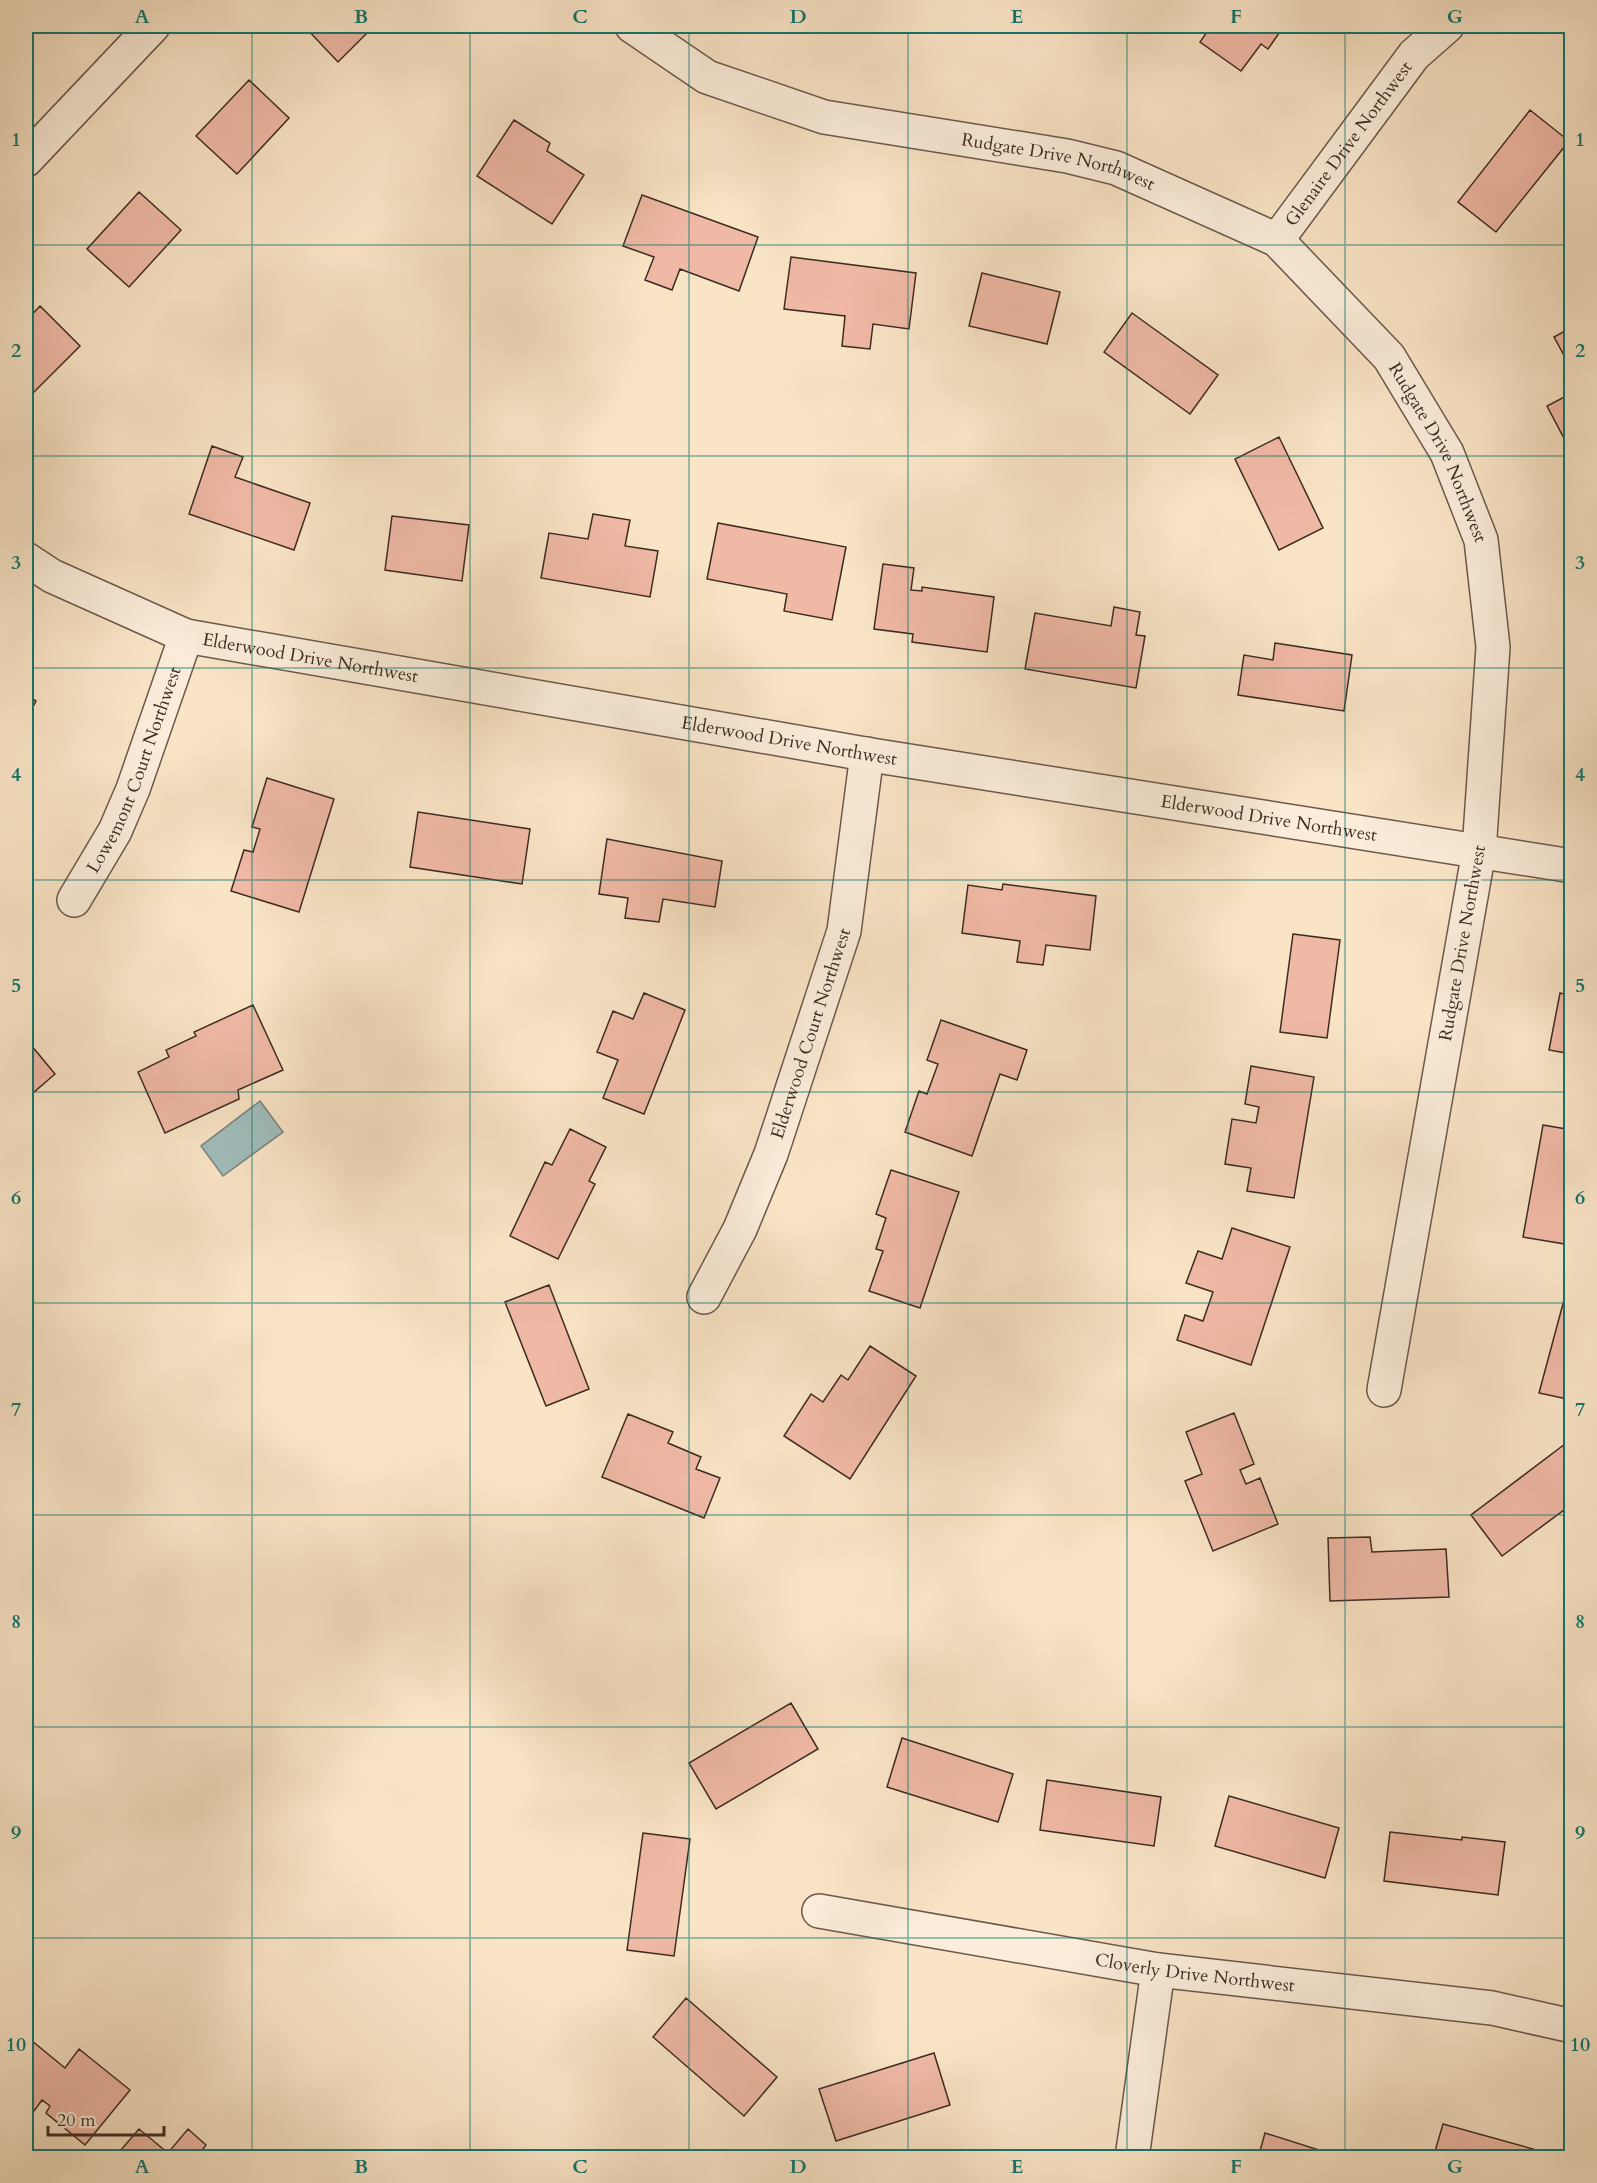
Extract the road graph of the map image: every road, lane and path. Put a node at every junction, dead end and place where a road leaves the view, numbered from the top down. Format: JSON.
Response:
{"nodes":[{"id":1,"x":153,"y":26,"type":"edge"},
{"id":2,"x":632,"y":26,"type":"edge"},
{"id":3,"x":1447,"y":26,"type":"edge"},
{"id":4,"x":26,"y":160,"type":"edge"},
{"id":5,"x":1278,"y":240,"type":"junction"},
{"id":6,"x":26,"y":559,"type":"edge"},
{"id":7,"x":186,"y":636,"type":"junction"},
{"id":8,"x":867,"y":754,"type":"junction"},
{"id":9,"x":1479,"y":851,"type":"junction"},
{"id":10,"x":1572,"y":866,"type":"edge"},
{"id":11,"x":74,"y":900,"type":"dead end"},
{"id":12,"x":704,"y":1297,"type":"dead end"},
{"id":13,"x":1384,"y":1390,"type":"dead end"},
{"id":14,"x":819,"y":1911,"type":"dead end"},
{"id":15,"x":1158,"y":1970,"type":"junction"},
{"id":16,"x":1572,"y":2026,"type":"edge"},
{"id":17,"x":1132,"y":2157,"type":"edge"}],
"edges":[{"from":1,"to":4,"type":"street"},
{"from":2,"to":5,"type":"street","name":"Rudgate Drive Northwest"},
{"from":3,"to":5,"type":"street","name":"Glenaire Drive Northwest"},
{"from":5,"to":9,"type":"street","name":"Rudgate Drive Northwest"},
{"from":6,"to":7,"type":"street","name":"Elderwood Drive Northwest"},
{"from":7,"to":8,"type":"street","name":"Elderwood Drive Northwest"},
{"from":7,"to":11,"type":"street","name":"Lowemont Court Northwest"},
{"from":8,"to":9,"type":"street","name":"Elderwood Drive Northwest"},
{"from":8,"to":12,"type":"street","name":"Elderwood Court Northwest"},
{"from":9,"to":10,"type":"street","name":"Elderwood Drive Northwest"},
{"from":9,"to":13,"type":"street","name":"Rudgate Drive Northwest"},
{"from":14,"to":15,"type":"street","name":"Cloverly Drive Northwest"},
{"from":15,"to":16,"type":"street","name":"Cloverly Drive Northwest"},
{"from":15,"to":17,"type":"street"}]}
